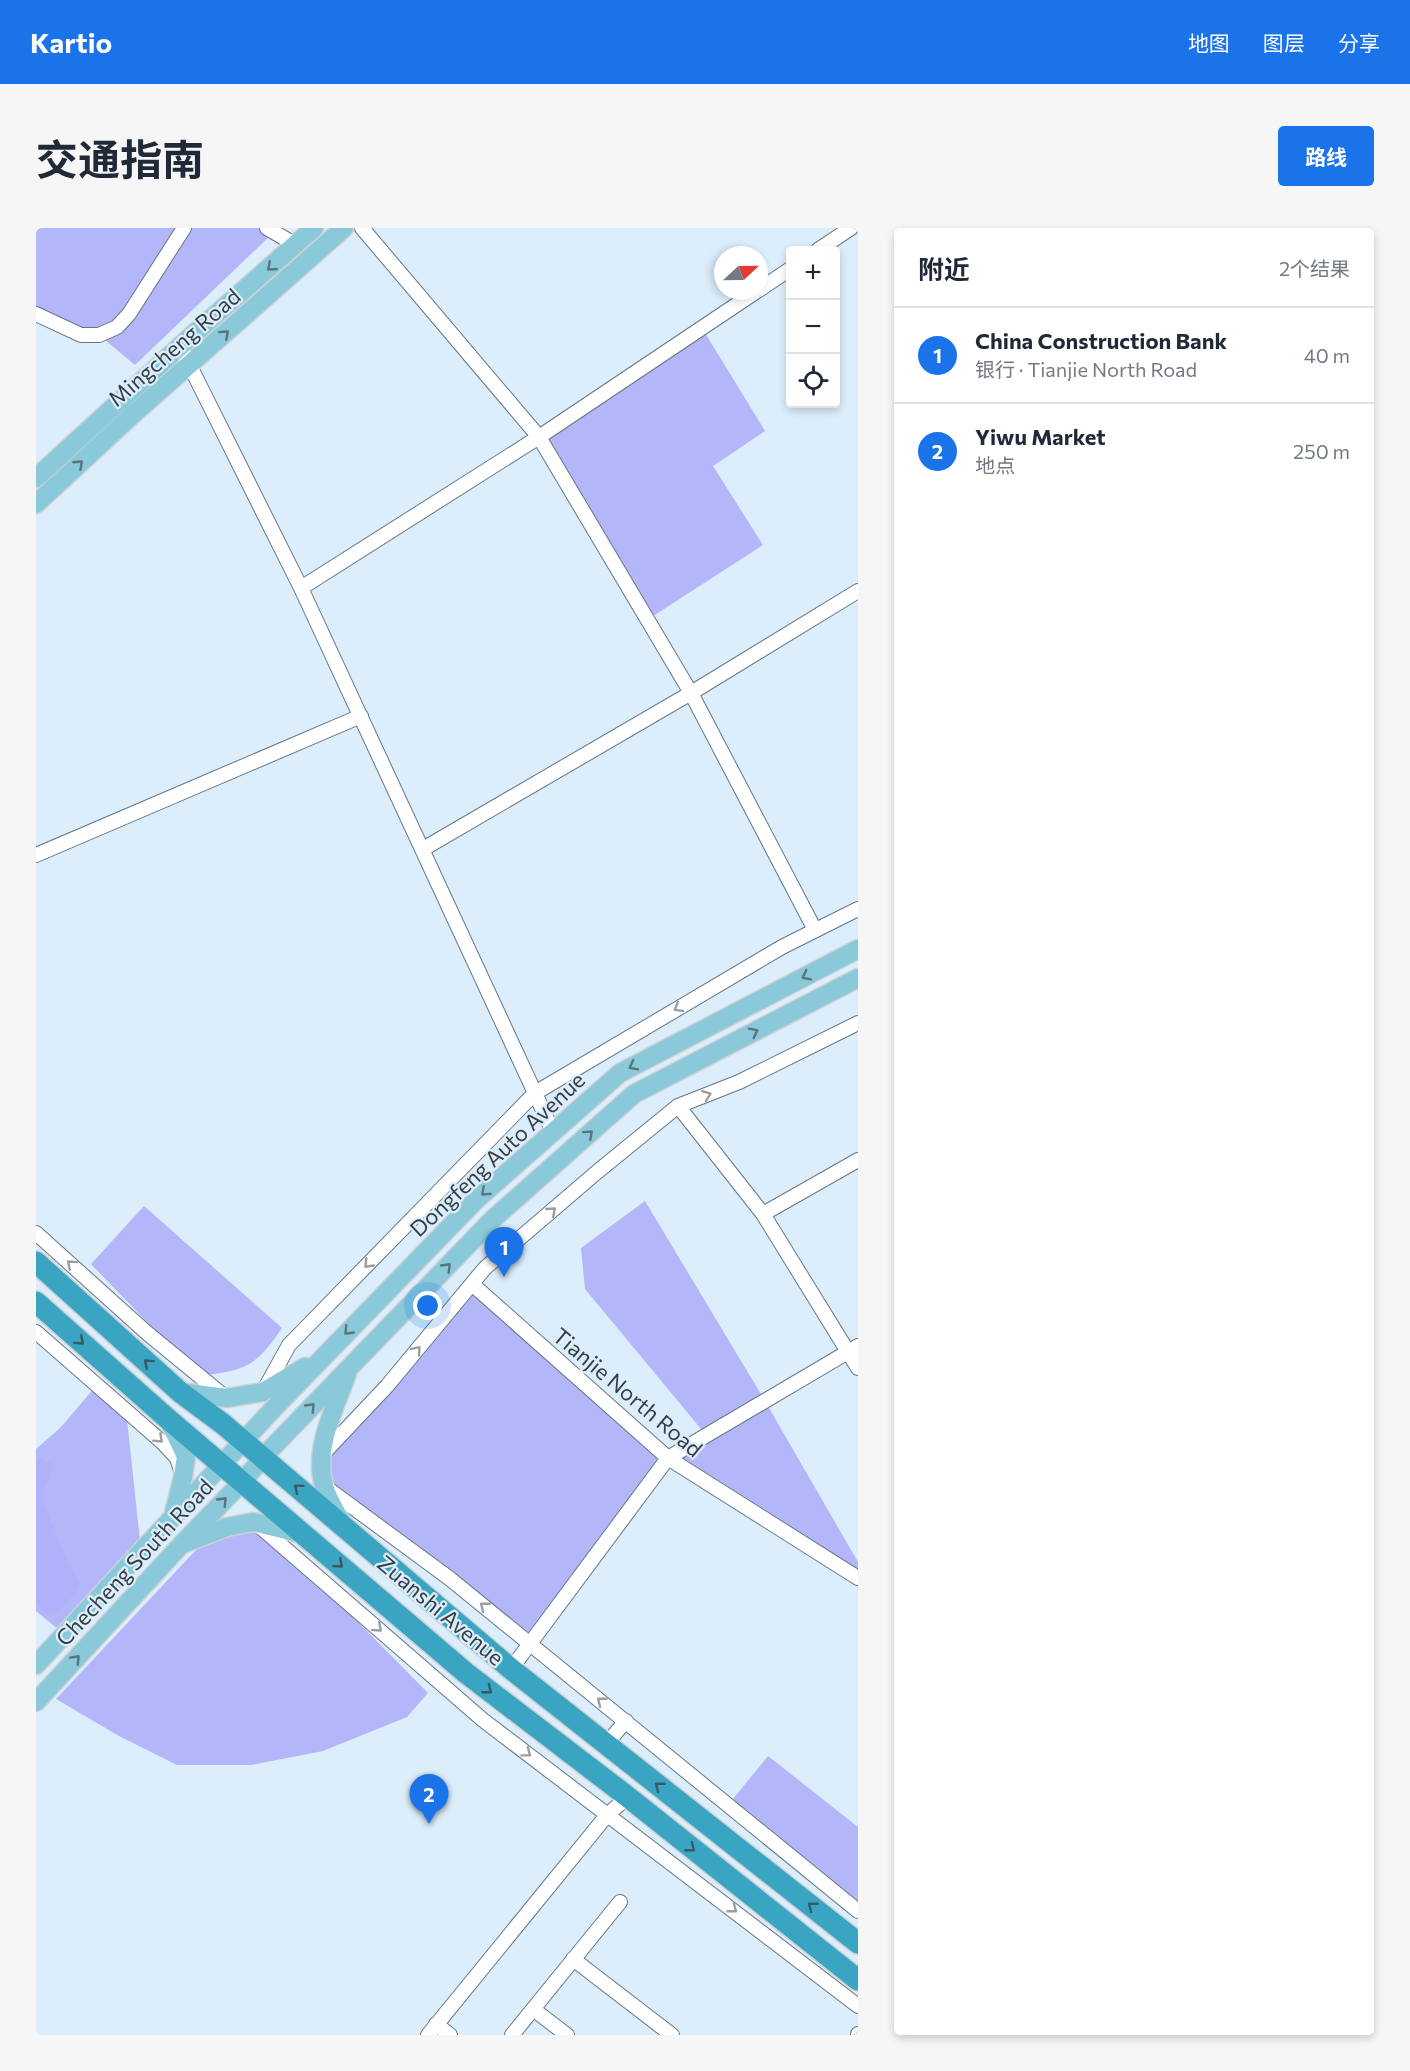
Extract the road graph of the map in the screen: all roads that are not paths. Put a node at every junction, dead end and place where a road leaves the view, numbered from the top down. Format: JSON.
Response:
{"nodes":[{"id":1,"x":184,"y":228,"type":"edge"},
{"id":2,"x":267,"y":228,"type":"edge"},
{"id":3,"x":315,"y":228,"type":"edge"},
{"id":4,"x":344,"y":228,"type":"edge"},
{"id":5,"x":362,"y":228,"type":"edge"},
{"id":6,"x":851,"y":228,"type":"edge"},
{"id":7,"x":296,"y":244,"type":"junction"},
{"id":8,"x":824,"y":246,"type":"edge"},
{"id":9,"x":786,"y":272,"type":"edge"},
{"id":10,"x":768,"y":283,"type":"edge"},
{"id":11,"x":743,"y":300,"type":"edge"},
{"id":12,"x":36,"y":314,"type":"edge"},
{"id":13,"x":180,"y":346,"type":"junction"},
{"id":14,"x":189,"y":365,"type":"junction"},
{"id":15,"x":539,"y":437,"type":"junction"},
{"id":16,"x":36,"y":478,"type":"edge"},
{"id":17,"x":36,"y":504,"type":"edge"},
{"id":18,"x":301,"y":588,"type":"junction"},
{"id":19,"x":858,"y":591,"type":"edge"},
{"id":20,"x":691,"y":693,"type":"junction"},
{"id":21,"x":361,"y":716,"type":"junction"},
{"id":22,"x":423,"y":849,"type":"junction"},
{"id":23,"x":36,"y":855,"type":"edge"},
{"id":24,"x":858,"y":909,"type":"edge"},
{"id":25,"x":815,"y":930,"type":"junction"},
{"id":26,"x":858,"y":949,"type":"edge"},
{"id":27,"x":858,"y":978,"type":"edge"},
{"id":28,"x":858,"y":1023,"type":"edge"},
{"id":29,"x":535,"y":1093,"type":"junction"},
{"id":30,"x":678,"y":1106,"type":"junction"},
{"id":31,"x":553,"y":1132,"type":"junction"},
{"id":32,"x":858,"y":1160,"type":"edge"},
{"id":33,"x":763,"y":1214,"type":"junction"},
{"id":34,"x":36,"y":1233,"type":"edge"},
{"id":35,"x":39,"y":1263,"type":"edge"},
{"id":36,"x":471,"y":1284,"type":"junction"},
{"id":37,"x":36,"y":1302,"type":"edge"},
{"id":38,"x":36,"y":1332,"type":"edge"},
{"id":39,"x":853,"y":1349,"type":"edge"},
{"id":40,"x":327,"y":1354,"type":"junction"},
{"id":41,"x":350,"y":1368,"type":"junction"},
{"id":42,"x":858,"y":1368,"type":"edge"},
{"id":43,"x":180,"y":1392,"type":"junction"},
{"id":44,"x":263,"y":1392,"type":"junction"},
{"id":45,"x":227,"y":1398,"type":"junction"},
{"id":46,"x":168,"y":1419,"type":"junction"},
{"id":47,"x":243,"y":1441,"type":"junction"},
{"id":48,"x":321,"y":1456,"type":"junction"},
{"id":49,"x":262,"y":1458,"type":"junction"},
{"id":50,"x":668,"y":1458,"type":"junction"},
{"id":51,"x":222,"y":1464,"type":"junction"},
{"id":52,"x":183,"y":1477,"type":"junction"},
{"id":53,"x":243,"y":1481,"type":"junction"},
{"id":54,"x":324,"y":1486,"type":"junction"},
{"id":55,"x":173,"y":1515,"type":"junction"},
{"id":56,"x":253,"y":1522,"type":"junction"},
{"id":57,"x":346,"y":1530,"type":"junction"},
{"id":58,"x":305,"y":1535,"type":"junction"},
{"id":59,"x":181,"y":1545,"type":"junction"},
{"id":60,"x":858,"y":1578,"type":"edge"},
{"id":61,"x":530,"y":1643,"type":"junction"},
{"id":62,"x":36,"y":1665,"type":"edge"},
{"id":63,"x":459,"y":1667,"type":"junction"},
{"id":64,"x":511,"y":1669,"type":"junction"},
{"id":65,"x":36,"y":1702,"type":"edge"},
{"id":66,"x":470,"y":1709,"type":"junction"},
{"id":67,"x":626,"y":1721,"type":"junction"},
{"id":68,"x":606,"y":1744,"type":"junction"},
{"id":69,"x":628,"y":1797,"type":"junction"},
{"id":70,"x":608,"y":1814,"type":"junction"},
{"id":71,"x":773,"y":1842,"type":"junction"},
{"id":72,"x":757,"y":1863,"type":"junction"},
{"id":73,"x":620,"y":1902,"type":"dead end"},
{"id":74,"x":858,"y":1911,"type":"edge"},
{"id":75,"x":858,"y":1943,"type":"edge"},
{"id":76,"x":573,"y":1959,"type":"junction"},
{"id":77,"x":858,"y":1980,"type":"edge"},
{"id":78,"x":858,"y":2006,"type":"edge"},
{"id":79,"x":533,"y":2009,"type":"junction"},
{"id":80,"x":432,"y":2030,"type":"edge"},
{"id":81,"x":450,"y":2035,"type":"edge"},
{"id":82,"x":512,"y":2035,"type":"edge"},
{"id":83,"x":567,"y":2035,"type":"edge"},
{"id":84,"x":672,"y":2035,"type":"edge"}],
"edges":[{"from":1,"to":12,"type":"street"},
{"from":2,"to":7,"type":"street"},
{"from":3,"to":7,"type":"main road","name":"Mingcheng Road"},
{"from":14,"to":4,"type":"main road","name":"Mingcheng Road","one_way":true},
{"from":5,"to":15,"type":"street"},
{"from":6,"to":8,"type":"street"},
{"from":7,"to":13,"type":"main road","name":"Mingcheng Road","one_way":true},
{"from":9,"to":10,"type":"street"},
{"from":11,"to":15,"type":"street"},
{"from":13,"to":14,"type":"street"},
{"from":13,"to":16,"type":"main road","name":"Mingcheng Road"},
{"from":17,"to":14,"type":"main road","name":"Mingcheng Road","one_way":true},
{"from":14,"to":18,"type":"street"},
{"from":15,"to":18,"type":"street"},
{"from":15,"to":20,"type":"street"},
{"from":18,"to":21,"type":"street"},
{"from":19,"to":20,"type":"street"},
{"from":20,"to":22,"type":"street"},
{"from":20,"to":25,"type":"street"},
{"from":21,"to":22,"type":"street"},
{"from":21,"to":23,"type":"street"},
{"from":22,"to":29,"type":"street"},
{"from":24,"to":25,"type":"street"},
{"from":25,"to":29,"type":"street","one_way":true},
{"from":26,"to":31,"type":"main road","name":"Dongfeng Auto Avenue","one_way":true},
{"from":41,"to":27,"type":"main road","name":"Dongfeng Auto Avenue","one_way":true},
{"from":30,"to":28,"type":"street","one_way":true},
{"from":29,"to":31,"type":"street"},
{"from":29,"to":44,"type":"street","one_way":true},
{"from":30,"to":33,"type":"street"},
{"from":36,"to":30,"type":"street","one_way":true},
{"from":31,"to":40,"type":"main road","name":"Dongfeng Auto Avenue","one_way":true},
{"from":32,"to":33,"type":"street"},
{"from":33,"to":39,"type":"street"},
{"from":45,"to":34,"type":"street","one_way":true},
{"from":43,"to":35,"type":"highway","name":"Zuanshi Avenue","one_way":true},
{"from":48,"to":36,"type":"street","one_way":true},
{"from":36,"to":50,"type":"street","name":"Tianjie North Road"},
{"from":37,"to":46,"type":"highway","name":"Zuanshi Avenue","one_way":true},
{"from":38,"to":52,"type":"street","one_way":true},
{"from":39,"to":42,"type":"street"},
{"from":39,"to":50,"type":"street"},
{"from":40,"to":44,"type":"main road"},
{"from":40,"to":47,"type":"main road","name":"Dongfeng Auto Avenue"},
{"from":41,"to":48,"type":"main road"},
{"from":49,"to":41,"type":"main road","name":"Dongfeng Auto Avenue","one_way":true},
{"from":43,"to":45,"type":"main road"},
{"from":43,"to":47,"type":"highway","name":"Zuanshi Avenue"},
{"from":44,"to":45,"type":"main road"},
{"from":46,"to":51,"type":"highway","name":"Zuanshi Avenue"},
{"from":46,"to":52,"type":"main road"},
{"from":47,"to":49,"type":"highway","name":"Zuanshi Avenue"},
{"from":47,"to":51,"type":"main road","name":"Dongfeng Auto Avenue"},
{"from":48,"to":54,"type":"main road"},
{"from":49,"to":53,"type":"main road","name":"Dongfeng Auto Avenue"},
{"from":57,"to":49,"type":"highway","name":"Zuanshi Avenue","one_way":true},
{"from":50,"to":60,"type":"street","name":"Tianjie North Road"},
{"from":50,"to":61,"type":"street"},
{"from":51,"to":53,"type":"highway","name":"Zuanshi Avenue"},
{"from":51,"to":55,"type":"main road","name":"Checheng South Road"},
{"from":52,"to":55,"type":"main road"},
{"from":53,"to":58,"type":"highway","name":"Zuanshi Avenue"},
{"from":59,"to":53,"type":"main road","name":"Checheng South Road","one_way":true},
{"from":54,"to":57,"type":"main road"},
{"from":61,"to":54,"type":"street","one_way":true},
{"from":55,"to":62,"type":"main road","name":"Checheng South Road"},
{"from":56,"to":58,"type":"main road"},
{"from":56,"to":59,"type":"main road"},
{"from":56,"to":66,"type":"street","one_way":true},
{"from":57,"to":64,"type":"highway","name":"Zuanshi Avenue"},
{"from":58,"to":63,"type":"highway","name":"Zuanshi Avenue","one_way":true},
{"from":65,"to":59,"type":"main road","name":"Checheng South Road","one_way":true},
{"from":61,"to":64,"type":"street"},
{"from":67,"to":61,"type":"street","one_way":true},
{"from":63,"to":66,"type":"street"},
{"from":63,"to":69,"type":"highway","name":"Zuanshi Avenue","one_way":true},
{"from":64,"to":68,"type":"highway","name":"Zuanshi Avenue"},
{"from":66,"to":70,"type":"street","one_way":true},
{"from":67,"to":68,"type":"street"},
{"from":67,"to":71,"type":"street"},
{"from":72,"to":68,"type":"highway","name":"Zuanshi Avenue","one_way":true},
{"from":69,"to":70,"type":"street"},
{"from":69,"to":77,"type":"highway","name":"Zuanshi Avenue","one_way":true},
{"from":70,"to":78,"type":"street","one_way":true},
{"from":70,"to":80,"type":"street"},
{"from":71,"to":72,"type":"street"},
{"from":71,"to":74,"type":"street"},
{"from":75,"to":72,"type":"highway","name":"Zuanshi Avenue","one_way":true},
{"from":73,"to":76,"type":"street"},
{"from":76,"to":79,"type":"street"},
{"from":76,"to":84,"type":"street"},
{"from":79,"to":82,"type":"street"},
{"from":79,"to":83,"type":"street"},
{"from":80,"to":81,"type":"street"}]}
